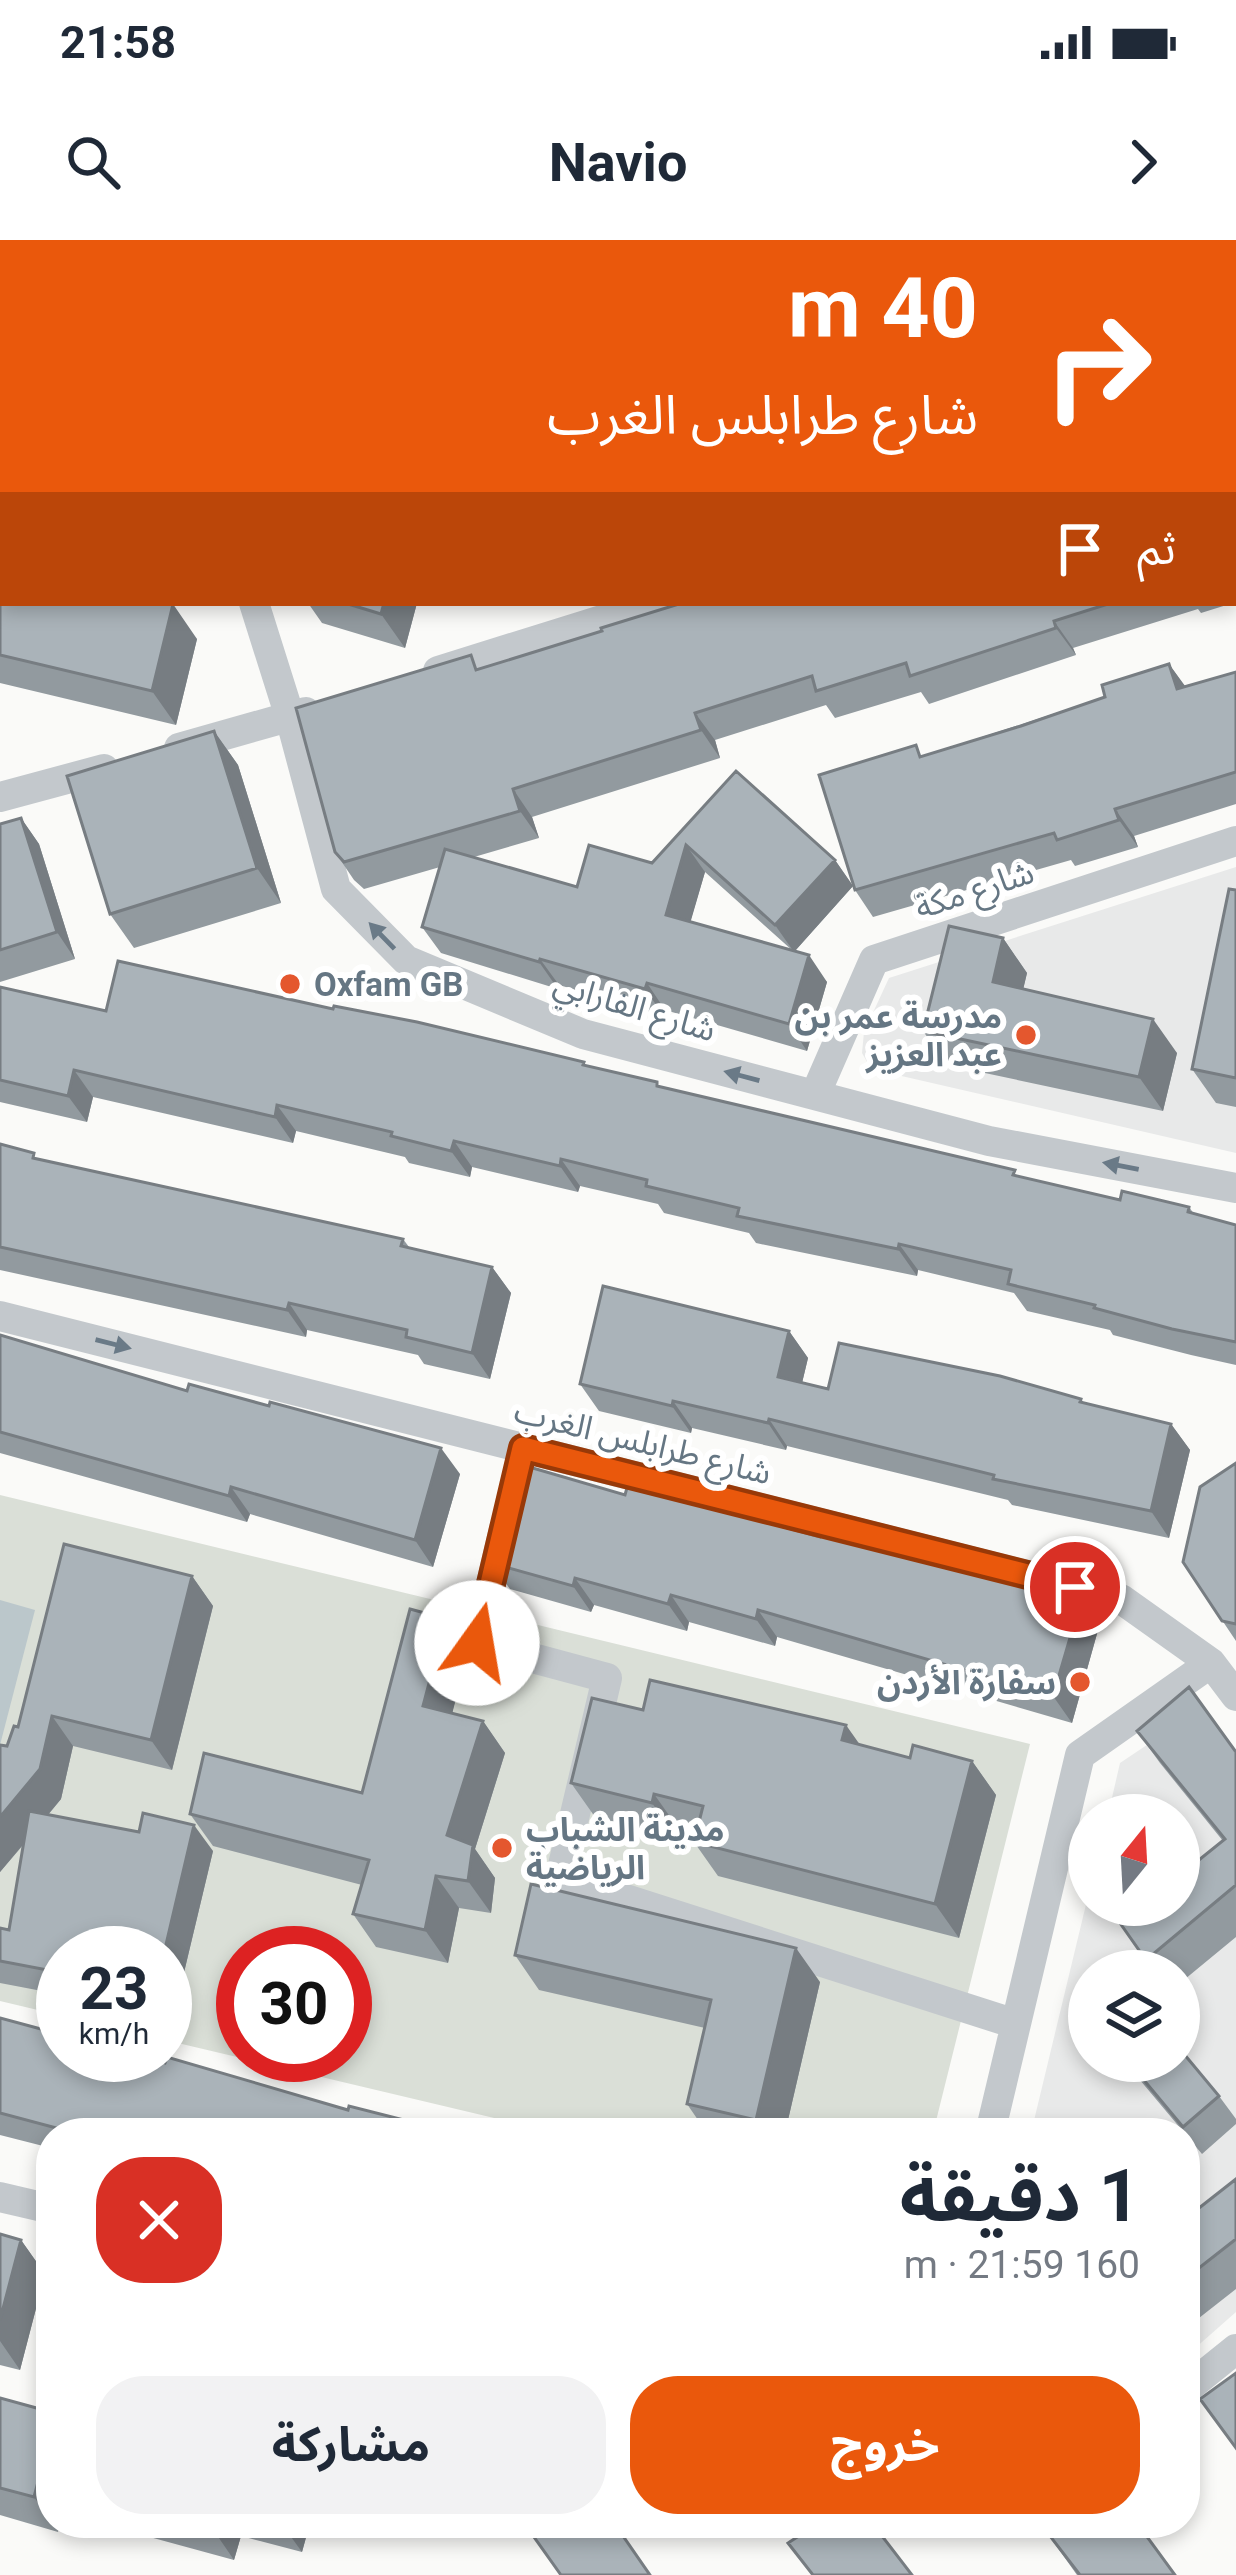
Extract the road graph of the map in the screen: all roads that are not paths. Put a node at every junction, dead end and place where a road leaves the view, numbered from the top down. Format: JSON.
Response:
{"nodes":[{"id":1,"x":255,"y":606,"type":"edge"},
{"id":2,"x":646,"y":606,"type":"edge"},
{"id":3,"x":404,"y":682,"type":"edge"},
{"id":4,"x":336,"y":703,"type":"edge"},
{"id":5,"x":290,"y":717,"type":"junction"},
{"id":6,"x":0,"y":797,"type":"edge"},
{"id":7,"x":1236,"y":841,"type":"edge"},
{"id":8,"x":814,"y":1095,"type":"junction"},
{"id":9,"x":1236,"y":1188,"type":"edge"},
{"id":10,"x":0,"y":1316,"type":"edge"},
{"id":11,"x":518,"y":1469,"type":"junction"},
{"id":12,"x":1210,"y":1663,"type":"junction"},
{"id":13,"x":1236,"y":1696,"type":"edge"},
{"id":14,"x":1016,"y":2024,"type":"junction"},
{"id":15,"x":994,"y":2118,"type":"edge"},
{"id":16,"x":0,"y":2197,"type":"edge"},
{"id":17,"x":36,"y":2205,"type":"edge"},
{"id":18,"x":1236,"y":2350,"type":"edge"},
{"id":19,"x":1200,"y":2378,"type":"edge"}],
"edges":[{"from":1,"to":5,"type":"street","name":"شارع الفارابي"},
{"from":2,"to":3,"type":"street"},
{"from":4,"to":5,"type":"street"},
{"from":5,"to":6,"type":"street"},
{"from":8,"to":5,"type":"street","name":"شارع الفارابي","one_way":true},
{"from":7,"to":8,"type":"street","name":"شارع مكة"},
{"from":9,"to":8,"type":"street","name":"شارع الفارابي","one_way":true},
{"from":10,"to":11,"type":"street","name":"شارع طرابلس الغرب","one_way":true},
{"from":11,"to":12,"type":"street","name":"شارع طرابلس الغرب"},
{"from":11,"to":14,"type":"street"},
{"from":12,"to":13,"type":"street","name":"شارع طرابلس الغرب"},
{"from":12,"to":14,"type":"street"},
{"from":14,"to":15,"type":"street"},
{"from":16,"to":17,"type":"street"},
{"from":18,"to":19,"type":"street"}]}
